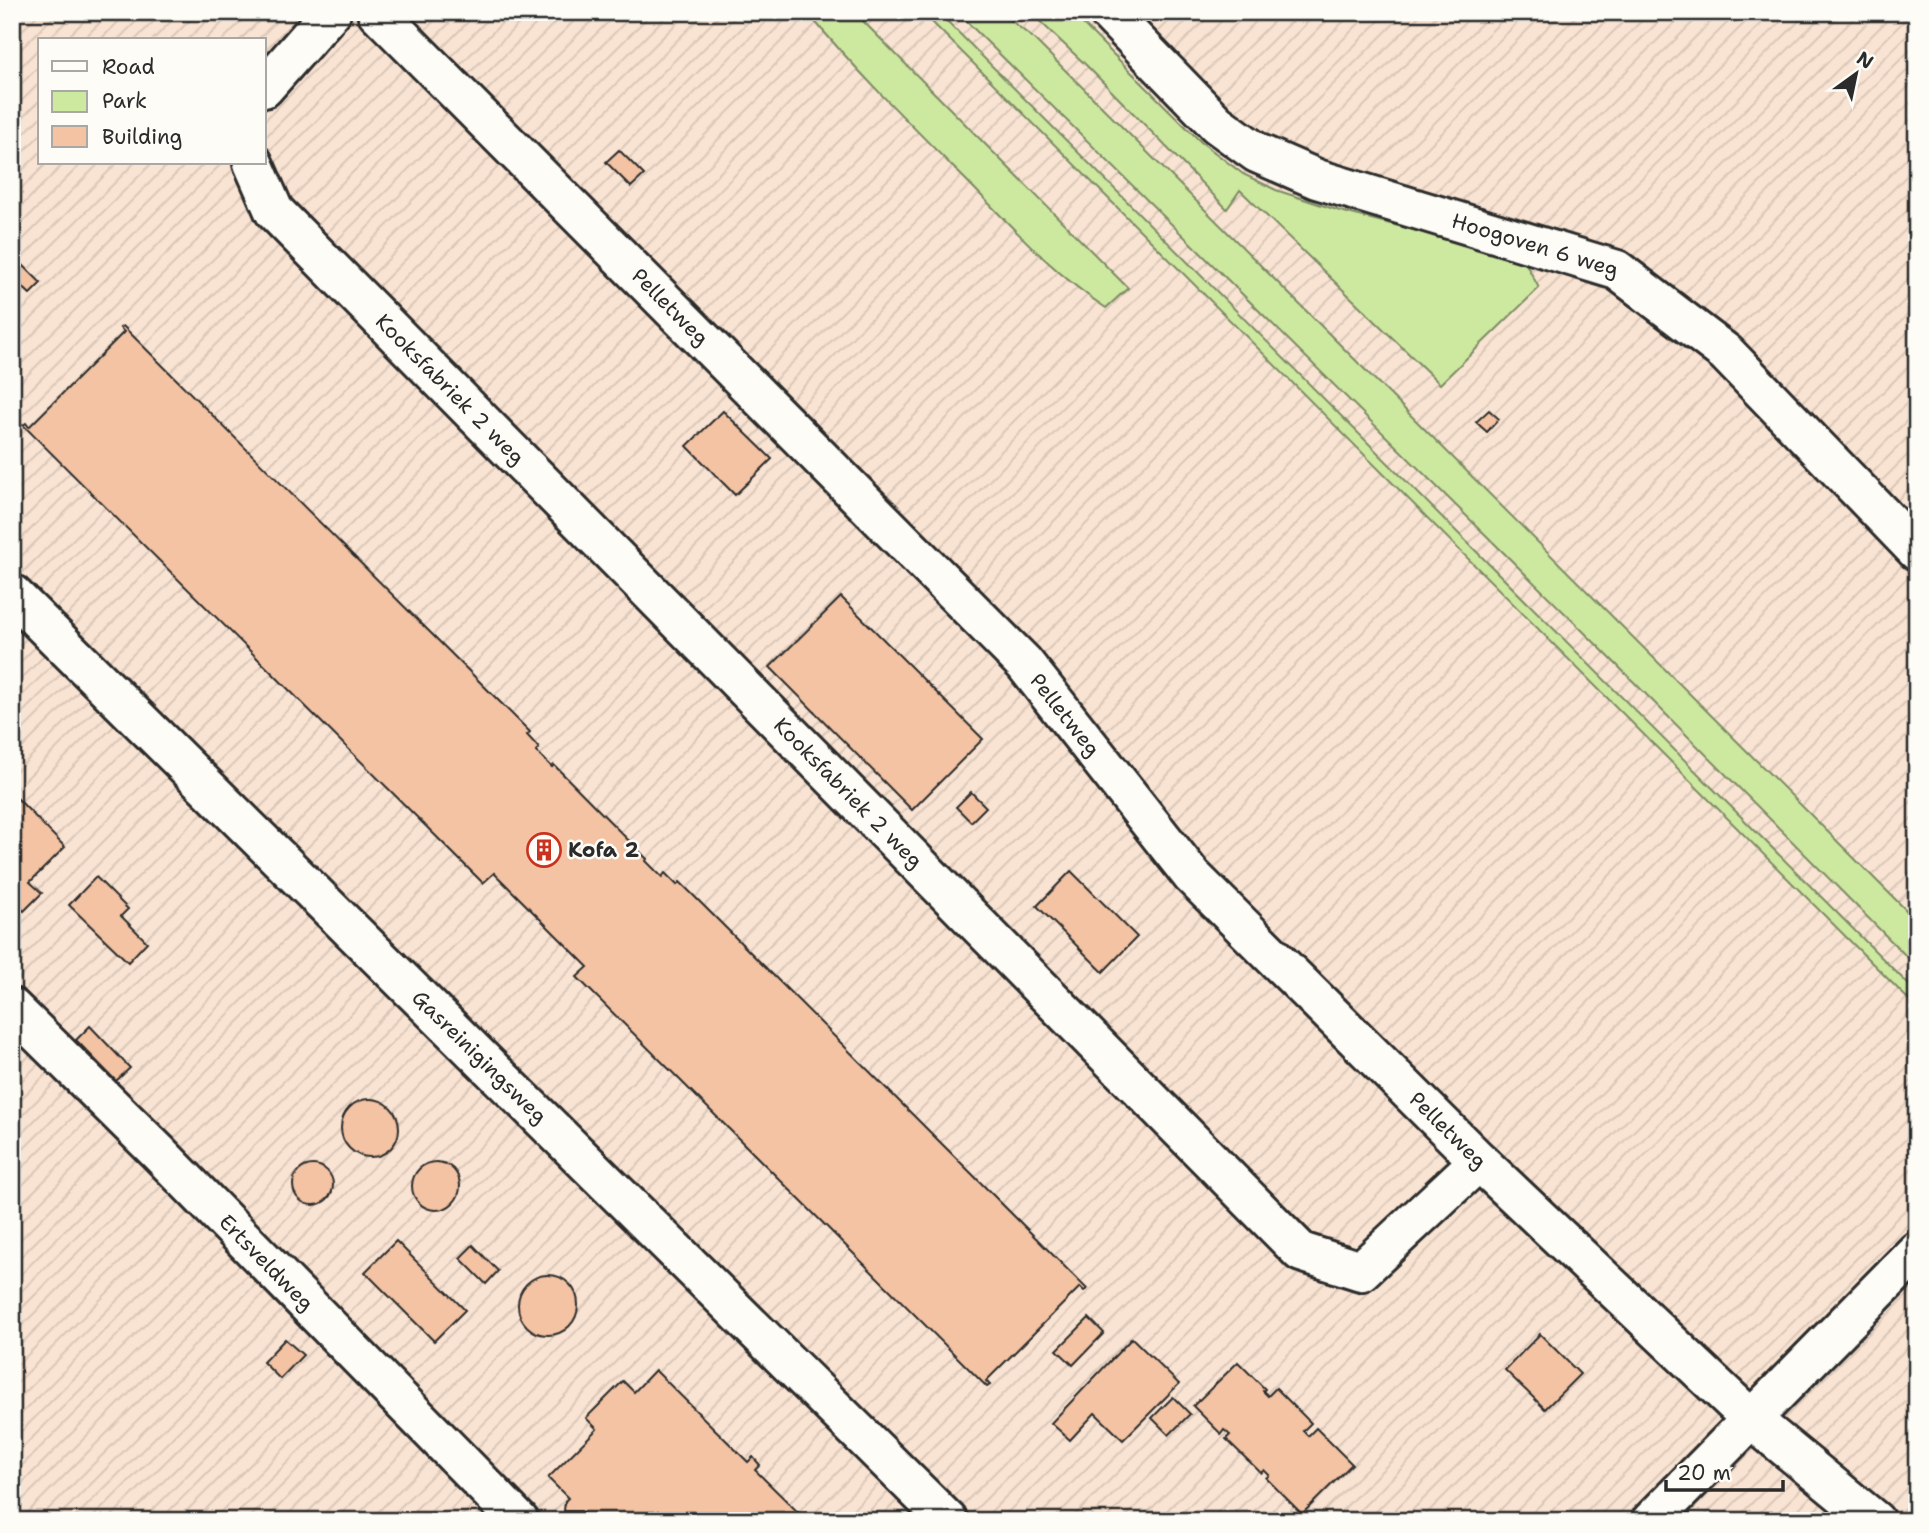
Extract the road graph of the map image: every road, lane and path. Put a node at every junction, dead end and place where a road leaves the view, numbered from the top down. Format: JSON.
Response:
{"nodes":[{"id":1,"x":331,"y":12,"type":"edge"},
{"id":2,"x":377,"y":12,"type":"edge"},
{"id":3,"x":1108,"y":12,"type":"edge"},
{"id":4,"x":266,"y":86,"type":"edge"},
{"id":5,"x":253,"y":164,"type":"edge"},
{"id":6,"x":1917,"y":551,"type":"edge"},
{"id":7,"x":12,"y":594,"type":"edge"},
{"id":8,"x":12,"y":1008,"type":"edge"},
{"id":9,"x":1479,"y":1161,"type":"junction"},
{"id":10,"x":1917,"y":1251,"type":"edge"},
{"id":11,"x":1751,"y":1419,"type":"junction"},
{"id":12,"x":519,"y":1521,"type":"edge"},
{"id":13,"x":948,"y":1521,"type":"edge"},
{"id":14,"x":1651,"y":1521,"type":"edge"},
{"id":15,"x":1875,"y":1521,"type":"edge"}],
"edges":[{"from":1,"to":4,"type":"lane"},
{"from":2,"to":9,"type":"lane","name":"Pelletweg"},
{"from":3,"to":6,"type":"lane","name":"Hoogoven 6 weg"},
{"from":5,"to":9,"type":"lane","name":"Kooksfabriek 2 weg"},
{"from":7,"to":13,"type":"lane","name":"Gasreinigingsweg"},
{"from":8,"to":12,"type":"lane","name":"Ertsveldweg"},
{"from":9,"to":11,"type":"lane","name":"Pelletweg"},
{"from":10,"to":11,"type":"lane"},
{"from":11,"to":14,"type":"lane"},
{"from":11,"to":15,"type":"lane","name":"Pelletweg"}]}
